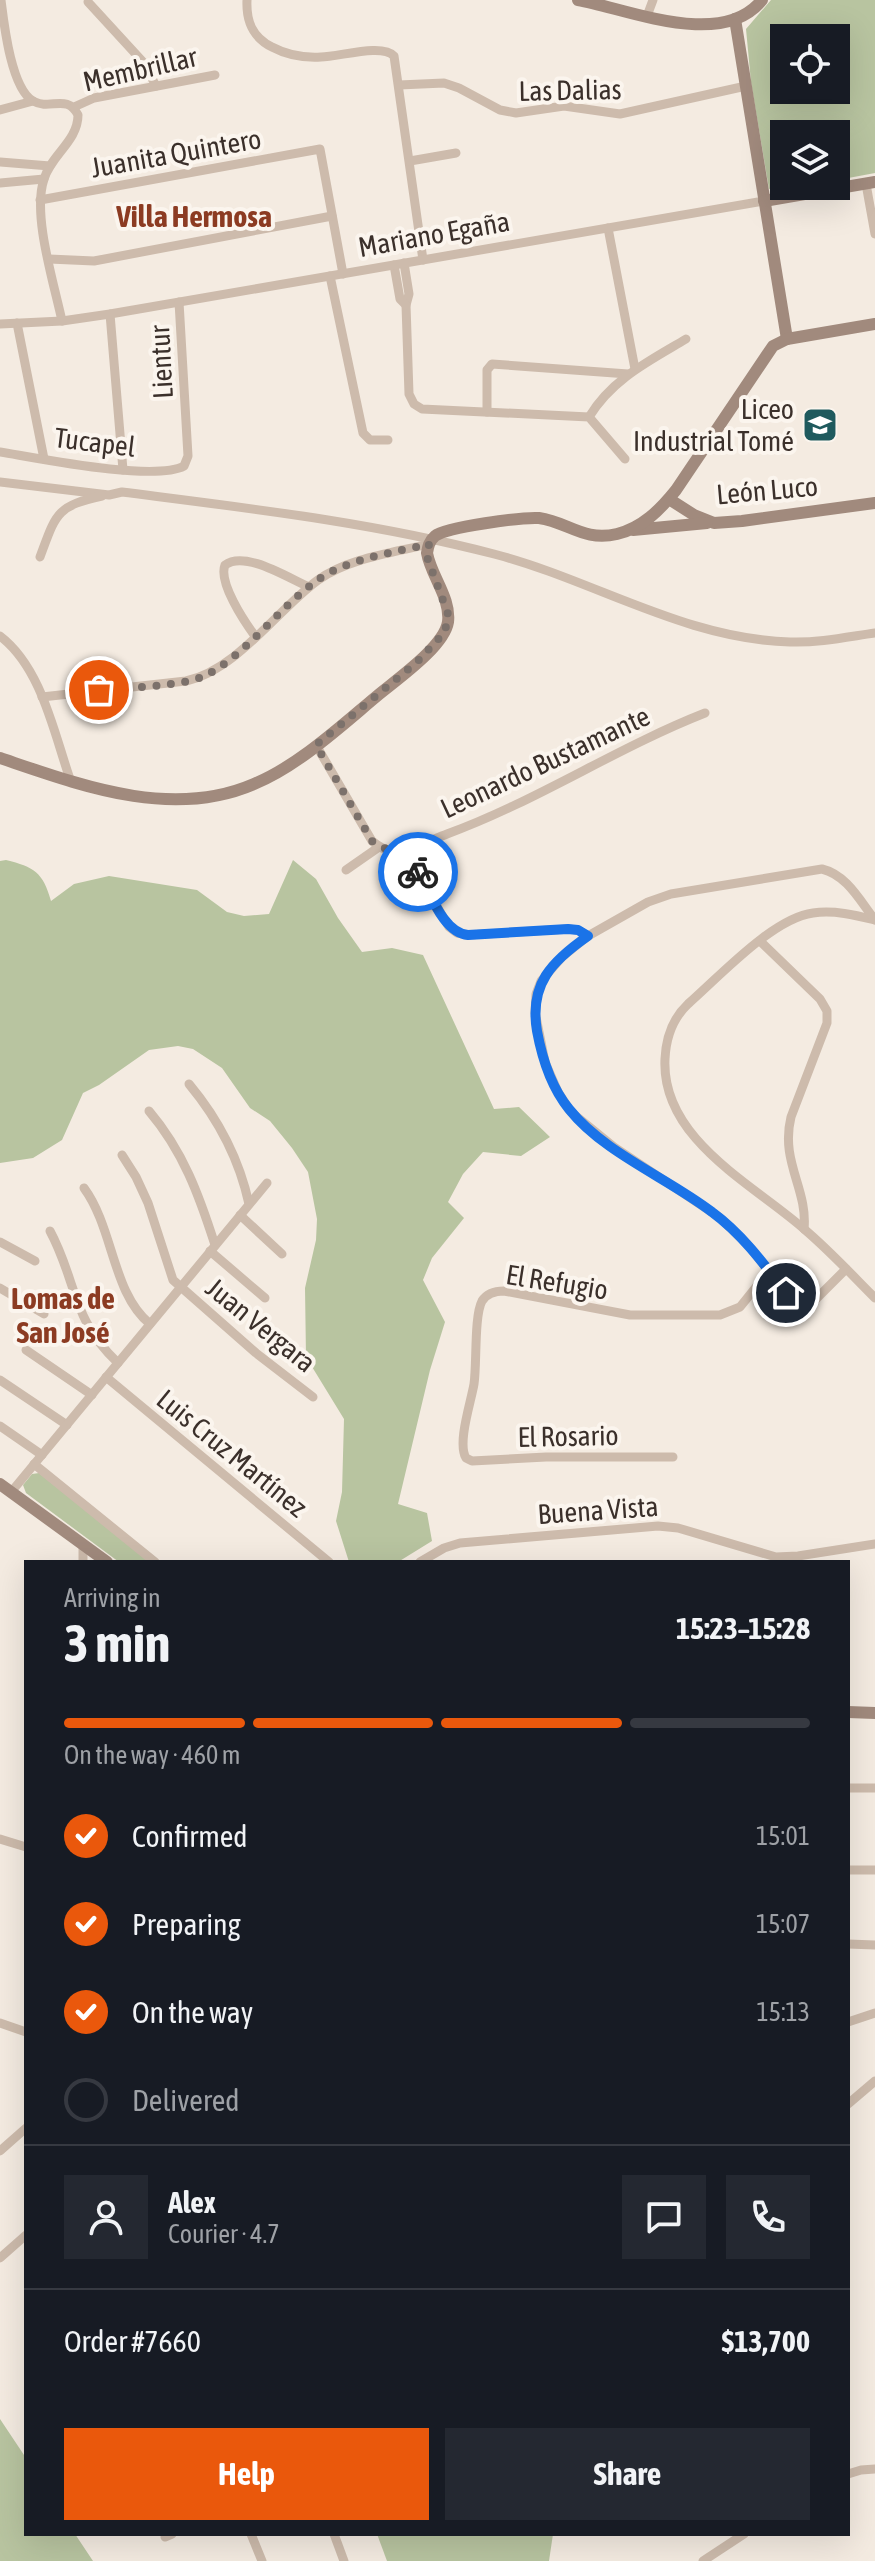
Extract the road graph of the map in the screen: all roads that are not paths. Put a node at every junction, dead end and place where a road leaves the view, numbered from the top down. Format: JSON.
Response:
{"nodes":[{"id":1,"x":1,"y":0,"type":"edge"},
{"id":2,"x":247,"y":0,"type":"edge"},
{"id":3,"x":578,"y":0,"type":"edge"},
{"id":4,"x":653,"y":0,"type":"edge"},
{"id":5,"x":762,"y":0,"type":"edge"},
{"id":6,"x":88,"y":2,"type":"dead end"},
{"id":7,"x":647,"y":16,"type":"junction"},
{"id":8,"x":735,"y":19,"type":"junction"},
{"id":9,"x":215,"y":75,"type":"dead end"},
{"id":10,"x":399,"y":85,"type":"junction"},
{"id":11,"x":156,"y":86,"type":"junction"},
{"id":12,"x":746,"y":86,"type":"junction"},
{"id":13,"x":33,"y":101,"type":"junction"},
{"id":14,"x":74,"y":107,"type":"junction"},
{"id":15,"x":0,"y":110,"type":"edge"},
{"id":16,"x":456,"y":153,"type":"dead end"},
{"id":17,"x":410,"y":161,"type":"junction"},
{"id":18,"x":0,"y":162,"type":"edge"},
{"id":19,"x":50,"y":166,"type":"junction"},
{"id":20,"x":44,"y":179,"type":"junction"},
{"id":21,"x":0,"y":183,"type":"edge"},
{"id":22,"x":870,"y":183,"type":"edge"},
{"id":23,"x":40,"y":200,"type":"junction"},
{"id":24,"x":764,"y":201,"type":"junction"},
{"id":25,"x":332,"y":216,"type":"junction"},
{"id":26,"x":608,"y":228,"type":"junction"},
{"id":27,"x":875,"y":234,"type":"edge"},
{"id":28,"x":49,"y":259,"type":"junction"},
{"id":29,"x":423,"y":260,"type":"junction"},
{"id":30,"x":399,"y":264,"type":"junction"},
{"id":31,"x":343,"y":274,"type":"junction"},
{"id":32,"x":330,"y":276,"type":"junction"},
{"id":33,"x":179,"y":302,"type":"junction"},
{"id":34,"x":110,"y":314,"type":"junction"},
{"id":35,"x":62,"y":321,"type":"junction"},
{"id":36,"x":17,"y":323,"type":"junction"},
{"id":37,"x":0,"y":324,"type":"edge"},
{"id":38,"x":875,"y":324,"type":"edge"},
{"id":39,"x":686,"y":339,"type":"dead end"},
{"id":40,"x":787,"y":339,"type":"junction"},
{"id":41,"x":632,"y":371,"type":"junction"},
{"id":42,"x":487,"y":412,"type":"junction"},
{"id":43,"x":589,"y":417,"type":"junction"},
{"id":44,"x":388,"y":440,"type":"dead end"},
{"id":45,"x":0,"y":452,"type":"edge"},
{"id":46,"x":44,"y":459,"type":"junction"},
{"id":47,"x":625,"y":459,"type":"dead end"},
{"id":48,"x":184,"y":466,"type":"joint"},
{"id":49,"x":123,"y":470,"type":"junction"},
{"id":50,"x":0,"y":482,"type":"edge"},
{"id":51,"x":109,"y":495,"type":"junction"},
{"id":52,"x":669,"y":499,"type":"junction"},
{"id":53,"x":875,"y":503,"type":"edge"},
{"id":54,"x":714,"y":523,"type":"junction"},
{"id":55,"x":626,"y":531,"type":"junction"},
{"id":56,"x":430,"y":542,"type":"junction"},
{"id":57,"x":40,"y":557,"type":"dead end"},
{"id":58,"x":309,"y":587,"type":"junction"},
{"id":59,"x":875,"y":633,"type":"edge"},
{"id":60,"x":0,"y":636,"type":"edge"},
{"id":61,"x":255,"y":636,"type":"junction"},
{"id":62,"x":42,"y":697,"type":"junction"},
{"id":63,"x":705,"y":713,"type":"dead end"},
{"id":64,"x":316,"y":745,"type":"junction"},
{"id":65,"x":0,"y":758,"type":"edge"},
{"id":66,"x":71,"y":782,"type":"junction"},
{"id":67,"x":379,"y":847,"type":"junction"},
{"id":68,"x":404,"y":850,"type":"junction"},
{"id":69,"x":346,"y":870,"type":"dead end"},
{"id":70,"x":875,"y":920,"type":"edge"},
{"id":71,"x":588,"y":936,"type":"junction"},
{"id":72,"x":760,"y":941,"type":"junction"},
{"id":73,"x":189,"y":1084,"type":"dead end"},
{"id":74,"x":149,"y":1111,"type":"dead end"},
{"id":75,"x":122,"y":1155,"type":"dead end"},
{"id":76,"x":267,"y":1183,"type":"dead end"},
{"id":77,"x":84,"y":1188,"type":"dead end"},
{"id":78,"x":249,"y":1204,"type":"junction"},
{"id":79,"x":240,"y":1215,"type":"junction"},
{"id":80,"x":804,"y":1229,"type":"junction"},
{"id":81,"x":50,"y":1231,"type":"dead end"},
{"id":82,"x":0,"y":1242,"type":"edge"},
{"id":83,"x":213,"y":1248,"type":"junction"},
{"id":84,"x":282,"y":1254,"type":"dead end"},
{"id":85,"x":35,"y":1261,"type":"dead end"},
{"id":86,"x":846,"y":1269,"type":"junction"},
{"id":87,"x":769,"y":1271,"type":"junction"},
{"id":88,"x":0,"y":1288,"type":"edge"},
{"id":89,"x":180,"y":1288,"type":"junction"},
{"id":90,"x":265,"y":1298,"type":"dead end"},
{"id":91,"x":875,"y":1298,"type":"edge"},
{"id":92,"x":44,"y":1314,"type":"dead end"},
{"id":93,"x":150,"y":1324,"type":"junction"},
{"id":94,"x":26,"y":1350,"type":"dead end"},
{"id":95,"x":118,"y":1363,"type":"junction"},
{"id":96,"x":106,"y":1377,"type":"junction"},
{"id":97,"x":0,"y":1380,"type":"edge"},
{"id":98,"x":92,"y":1395,"type":"junction"},
{"id":99,"x":313,"y":1397,"type":"dead end"},
{"id":100,"x":67,"y":1425,"type":"junction"},
{"id":101,"x":0,"y":1426,"type":"edge"},
{"id":102,"x":42,"y":1455,"type":"junction"},
{"id":103,"x":673,"y":1457,"type":"dead end"},
{"id":104,"x":466,"y":1458,"type":"joint"},
{"id":105,"x":34,"y":1464,"type":"junction"},
{"id":106,"x":6,"y":1488,"type":"edge"},
{"id":107,"x":875,"y":1544,"type":"edge"},
{"id":108,"x":83,"y":1545,"type":"junction"},
{"id":109,"x":83,"y":1560,"type":"edge"},
{"id":110,"x":104,"y":1560,"type":"edge"},
{"id":111,"x":153,"y":1560,"type":"edge"},
{"id":112,"x":327,"y":1560,"type":"edge"},
{"id":113,"x":423,"y":1560,"type":"edge"},
{"id":114,"x":850,"y":1712,"type":"edge"},
{"id":115,"x":875,"y":1713,"type":"edge"},
{"id":116,"x":850,"y":1788,"type":"edge"},
{"id":117,"x":875,"y":1788,"type":"edge"},
{"id":118,"x":0,"y":1839,"type":"edge"},
{"id":119,"x":24,"y":1846,"type":"edge"},
{"id":120,"x":850,"y":1870,"type":"edge"},
{"id":121,"x":875,"y":1870,"type":"edge"},
{"id":122,"x":850,"y":1944,"type":"edge"},
{"id":123,"x":875,"y":1945,"type":"edge"},
{"id":124,"x":875,"y":2013,"type":"edge"},
{"id":125,"x":850,"y":2021,"type":"edge"},
{"id":126,"x":0,"y":2023,"type":"edge"},
{"id":127,"x":24,"y":2031,"type":"edge"},
{"id":128,"x":875,"y":2081,"type":"edge"},
{"id":129,"x":850,"y":2102,"type":"edge"},
{"id":130,"x":24,"y":2130,"type":"edge"},
{"id":131,"x":0,"y":2151,"type":"edge"},
{"id":132,"x":24,"y":2237,"type":"edge"},
{"id":133,"x":0,"y":2258,"type":"edge"},
{"id":134,"x":875,"y":2469,"type":"edge"},
{"id":135,"x":850,"y":2473,"type":"edge"},
{"id":136,"x":252,"y":2536,"type":"edge"},
{"id":137,"x":335,"y":2536,"type":"edge"},
{"id":138,"x":741,"y":2536,"type":"edge"},
{"id":139,"x":262,"y":2561,"type":"edge"},
{"id":140,"x":344,"y":2561,"type":"edge"},
{"id":141,"x":703,"y":2561,"type":"edge"}],
"edges":[{"from":1,"to":13,"type":"street"},
{"from":2,"to":10,"type":"street"},
{"from":3,"to":7,"type":"main road"},
{"from":4,"to":7,"type":"street"},
{"from":5,"to":8,"type":"main road"},
{"from":6,"to":11,"type":"street"},
{"from":7,"to":8,"type":"main road"},
{"from":8,"to":12,"type":"main road"},
{"from":9,"to":11,"type":"street","name":"Membrillar"},
{"from":10,"to":12,"type":"street","name":"Las Dalias"},
{"from":10,"to":17,"type":"street"},
{"from":11,"to":14,"type":"street","name":"Membrillar"},
{"from":12,"to":24,"type":"main road"},
{"from":13,"to":14,"type":"street"},
{"from":13,"to":15,"type":"street"},
{"from":14,"to":19,"type":"street"},
{"from":16,"to":17,"type":"street"},
{"from":17,"to":29,"type":"street"},
{"from":18,"to":19,"type":"street"},
{"from":19,"to":20,"type":"street"},
{"from":20,"to":21,"type":"street"},
{"from":20,"to":23,"type":"street"},
{"from":22,"to":24,"type":"main road","name":"Mariano Egaña"},
{"from":22,"to":27,"type":"street"},
{"from":23,"to":25,"type":"street","name":"Juanita Quintero"},
{"from":23,"to":28,"type":"street"},
{"from":24,"to":26,"type":"street","name":"Mariano Egaña"},
{"from":24,"to":40,"type":"main road"},
{"from":25,"to":28,"type":"street"},
{"from":25,"to":31,"type":"street"},
{"from":26,"to":29,"type":"street","name":"Mariano Egaña"},
{"from":26,"to":41,"type":"street"},
{"from":28,"to":35,"type":"street"},
{"from":29,"to":30,"type":"street","name":"Mariano Egaña"},
{"from":30,"to":31,"type":"street","name":"Mariano Egaña"},
{"from":30,"to":42,"type":"street"},
{"from":31,"to":32,"type":"street","name":"Mariano Egaña"},
{"from":32,"to":33,"type":"street","name":"Mariano Egaña"},
{"from":32,"to":44,"type":"street"},
{"from":33,"to":34,"type":"street","name":"Mariano Egaña"},
{"from":33,"to":48,"type":"street","name":"Lientur"},
{"from":34,"to":35,"type":"street","name":"Mariano Egaña"},
{"from":34,"to":49,"type":"street"},
{"from":35,"to":36,"type":"street","name":"Mariano Egaña"},
{"from":36,"to":37,"type":"street","name":"Mariano Egaña"},
{"from":36,"to":46,"type":"street"},
{"from":38,"to":40,"type":"main road"},
{"from":39,"to":41,"type":"street"},
{"from":40,"to":52,"type":"main road"},
{"from":41,"to":42,"type":"street"},
{"from":41,"to":43,"type":"street"},
{"from":42,"to":43,"type":"street"},
{"from":43,"to":47,"type":"street"},
{"from":45,"to":46,"type":"street","name":"Tucapel"},
{"from":46,"to":49,"type":"street","name":"Tucapel"},
{"from":48,"to":49,"type":"street","name":"Tucapel"},
{"from":50,"to":51,"type":"street","name":"Tucapel"},
{"from":51,"to":56,"type":"street","name":"Tucapel"},
{"from":51,"to":57,"type":"street"},
{"from":52,"to":54,"type":"main road","name":"León Luco"},
{"from":52,"to":55,"type":"main road"},
{"from":53,"to":54,"type":"main road","name":"León Luco"},
{"from":54,"to":55,"type":"main road"},
{"from":55,"to":56,"type":"main road"},
{"from":56,"to":58,"type":"street"},
{"from":56,"to":59,"type":"street"},
{"from":56,"to":64,"type":"main road"},
{"from":58,"to":61,"type":"street"},
{"from":58,"to":61,"type":"street"},
{"from":60,"to":62,"type":"street"},
{"from":61,"to":62,"type":"street"},
{"from":62,"to":66,"type":"street"},
{"from":63,"to":68,"type":"street","name":"Leonardo Bustamante"},
{"from":64,"to":66,"type":"main road"},
{"from":64,"to":67,"type":"street"},
{"from":65,"to":66,"type":"main road"},
{"from":67,"to":68,"type":"street"},
{"from":67,"to":69,"type":"street"},
{"from":68,"to":71,"type":"street"},
{"from":70,"to":71,"type":"street"},
{"from":70,"to":72,"type":"street"},
{"from":71,"to":87,"type":"street"},
{"from":72,"to":80,"type":"street"},
{"from":72,"to":80,"type":"street"},
{"from":73,"to":78,"type":"street"},
{"from":74,"to":83,"type":"street"},
{"from":75,"to":89,"type":"street"},
{"from":76,"to":78,"type":"street"},
{"from":77,"to":93,"type":"street"},
{"from":78,"to":79,"type":"street"},
{"from":79,"to":83,"type":"street"},
{"from":79,"to":84,"type":"street"},
{"from":80,"to":86,"type":"street"},
{"from":81,"to":95,"type":"street"},
{"from":82,"to":85,"type":"street"},
{"from":83,"to":89,"type":"street"},
{"from":83,"to":90,"type":"street"},
{"from":86,"to":87,"type":"street"},
{"from":86,"to":91,"type":"street"},
{"from":87,"to":104,"type":"street","name":"El Refugio"},
{"from":88,"to":92,"type":"street"},
{"from":89,"to":93,"type":"street"},
{"from":89,"to":99,"type":"street","name":"Juan Vergara"},
{"from":93,"to":95,"type":"street"},
{"from":94,"to":98,"type":"street"},
{"from":95,"to":96,"type":"street"},
{"from":96,"to":98,"type":"street"},
{"from":96,"to":112,"type":"street","name":"Luis Cruz Martínez"},
{"from":97,"to":100,"type":"street"},
{"from":98,"to":100,"type":"street"},
{"from":100,"to":102,"type":"street"},
{"from":101,"to":102,"type":"street"},
{"from":102,"to":105,"type":"street"},
{"from":103,"to":104,"type":"street","name":"El Rosario"},
{"from":105,"to":106,"type":"street"},
{"from":105,"to":111,"type":"street"},
{"from":106,"to":108,"type":"main road"},
{"from":107,"to":113,"type":"street","name":"Buena Vista"},
{"from":108,"to":109,"type":"street"},
{"from":108,"to":110,"type":"main road"},
{"from":114,"to":115,"type":"main road"},
{"from":116,"to":117,"type":"street"},
{"from":118,"to":119,"type":"street"},
{"from":120,"to":121,"type":"street"},
{"from":122,"to":123,"type":"street"},
{"from":124,"to":125,"type":"street"},
{"from":126,"to":127,"type":"street"},
{"from":128,"to":129,"type":"street"},
{"from":130,"to":131,"type":"street"},
{"from":132,"to":133,"type":"street"},
{"from":134,"to":135,"type":"street"},
{"from":136,"to":139,"type":"street"},
{"from":137,"to":140,"type":"street"},
{"from":138,"to":141,"type":"street"}]}
